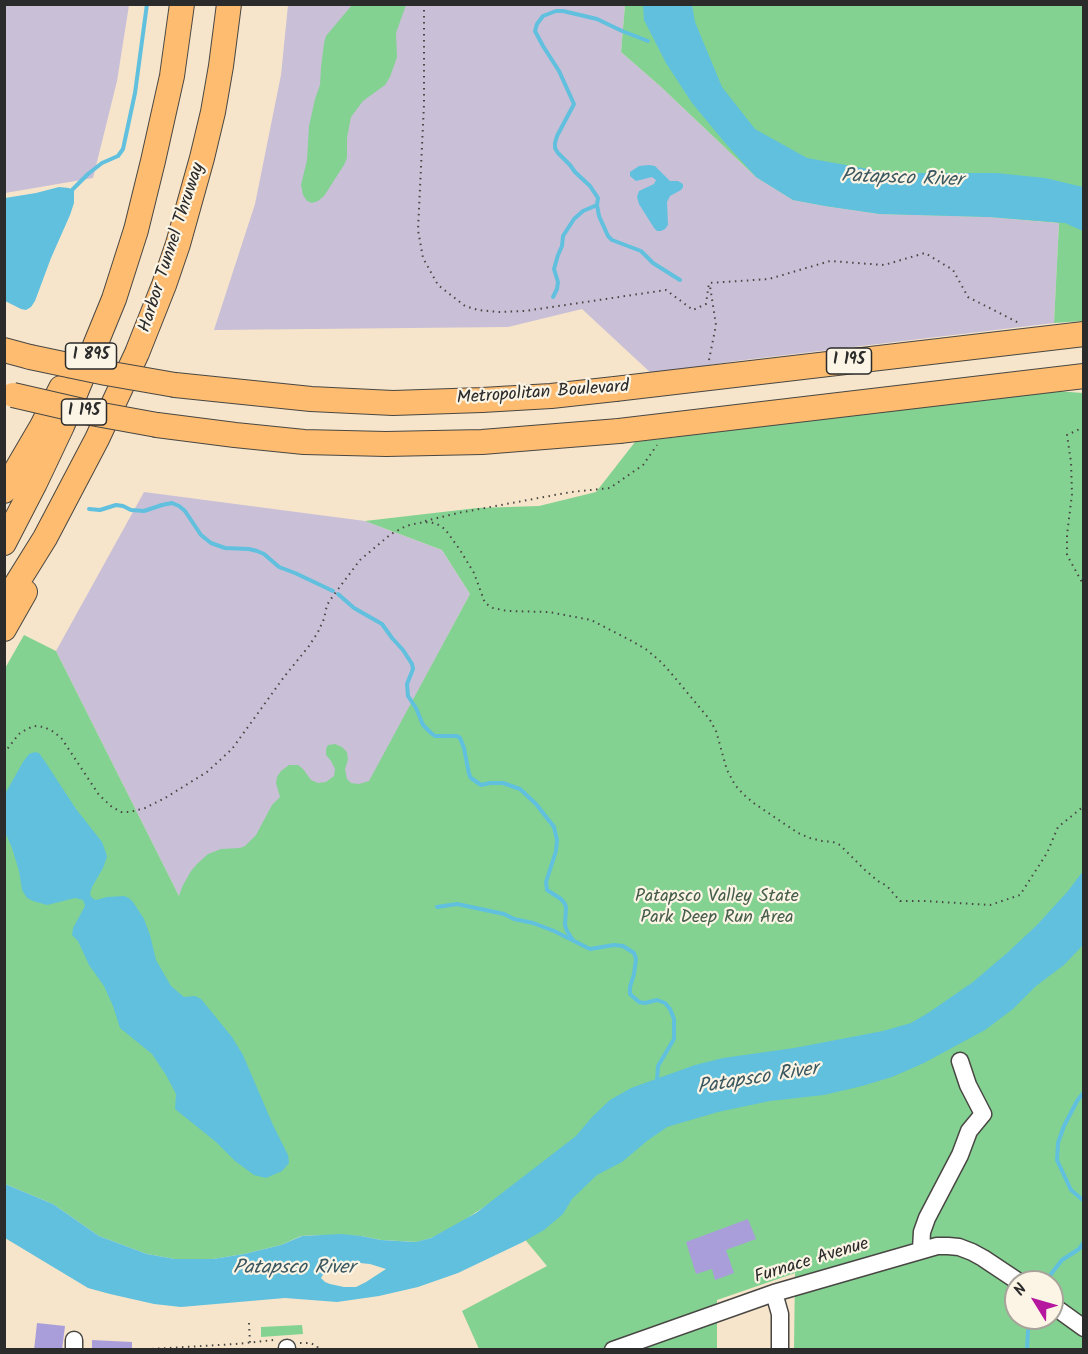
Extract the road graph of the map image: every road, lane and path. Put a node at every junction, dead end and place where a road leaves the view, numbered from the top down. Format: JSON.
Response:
{"nodes":[{"id":1,"x":182,"y":4,"type":"edge"},
{"id":2,"x":229,"y":4,"type":"edge"},
{"id":3,"x":424,"y":4,"type":"edge"},
{"id":4,"x":153,"y":161,"type":"junction"},
{"id":5,"x":1027,"y":327,"type":"dead end"},
{"id":6,"x":1083,"y":334,"type":"edge"},
{"id":7,"x":4,"y":350,"type":"edge"},
{"id":8,"x":1083,"y":376,"type":"edge"},
{"id":9,"x":9,"y":394,"type":"edge"},
{"id":10,"x":1083,"y":427,"type":"edge"},
{"id":11,"x":4,"y":491,"type":"edge"},
{"id":12,"x":45,"y":538,"type":"junction"},
{"id":13,"x":4,"y":543,"type":"edge"},
{"id":14,"x":1083,"y":586,"type":"edge"},
{"id":15,"x":4,"y":604,"type":"edge"},
{"id":16,"x":4,"y":629,"type":"edge"},
{"id":17,"x":4,"y":753,"type":"edge"},
{"id":18,"x":1083,"y":806,"type":"edge"},
{"id":19,"x":960,"y":1061,"type":"dead end"},
{"id":20,"x":921,"y":1249,"type":"junction"},
{"id":21,"x":1004,"y":1272,"type":"edge"},
{"id":22,"x":774,"y":1293,"type":"junction"},
{"id":23,"x":1064,"y":1314,"type":"edge"},
{"id":24,"x":249,"y":1323,"type":"dead end"},
{"id":25,"x":1083,"y":1328,"type":"edge"},
{"id":26,"x":250,"y":1343,"type":"junction"},
{"id":27,"x":233,"y":1344,"type":"junction"},
{"id":28,"x":286,"y":1345,"type":"edge"},
{"id":29,"x":135,"y":1350,"type":"edge"},
{"id":30,"x":234,"y":1350,"type":"edge"},
{"id":31,"x":319,"y":1350,"type":"edge"},
{"id":32,"x":613,"y":1350,"type":"edge"},
{"id":33,"x":780,"y":1350,"type":"edge"}],
"edges":[{"from":1,"to":4,"type":"highway","number":"I 895"},
{"from":2,"to":12,"type":"highway","name":"Harbor Tunnel Thruway","number":"I 895"},
{"from":3,"to":5,"type":"path"},
{"from":4,"to":11,"type":"highway"},
{"from":4,"to":13,"type":"highway","number":"I 895"},
{"from":6,"to":7,"type":"highway","name":"Metropolitan Boulevard","number":"I 195","bridge":true},
{"from":8,"to":9,"type":"highway","number":"I 195","bridge":true},
{"from":10,"to":14,"type":"path"},
{"from":12,"to":15,"type":"highway","name":"Harbor Tunnel Thruway","number":"I 895"},
{"from":12,"to":16,"type":"highway"},
{"from":17,"to":18,"type":"path"},
{"from":19,"to":20,"type":"street"},
{"from":20,"to":21,"type":"street","name":"Furnace Avenue"},
{"from":20,"to":22,"type":"street","name":"Furnace Avenue"},
{"from":22,"to":32,"type":"street","name":"Furnace Avenue"},
{"from":22,"to":33,"type":"street"},
{"from":23,"to":25,"type":"street"},
{"from":24,"to":26,"type":"path"},
{"from":26,"to":27,"type":"path"},
{"from":26,"to":28,"type":"path"},
{"from":27,"to":29,"type":"path"},
{"from":27,"to":30,"type":"path"},
{"from":28,"to":31,"type":"path"}]}
